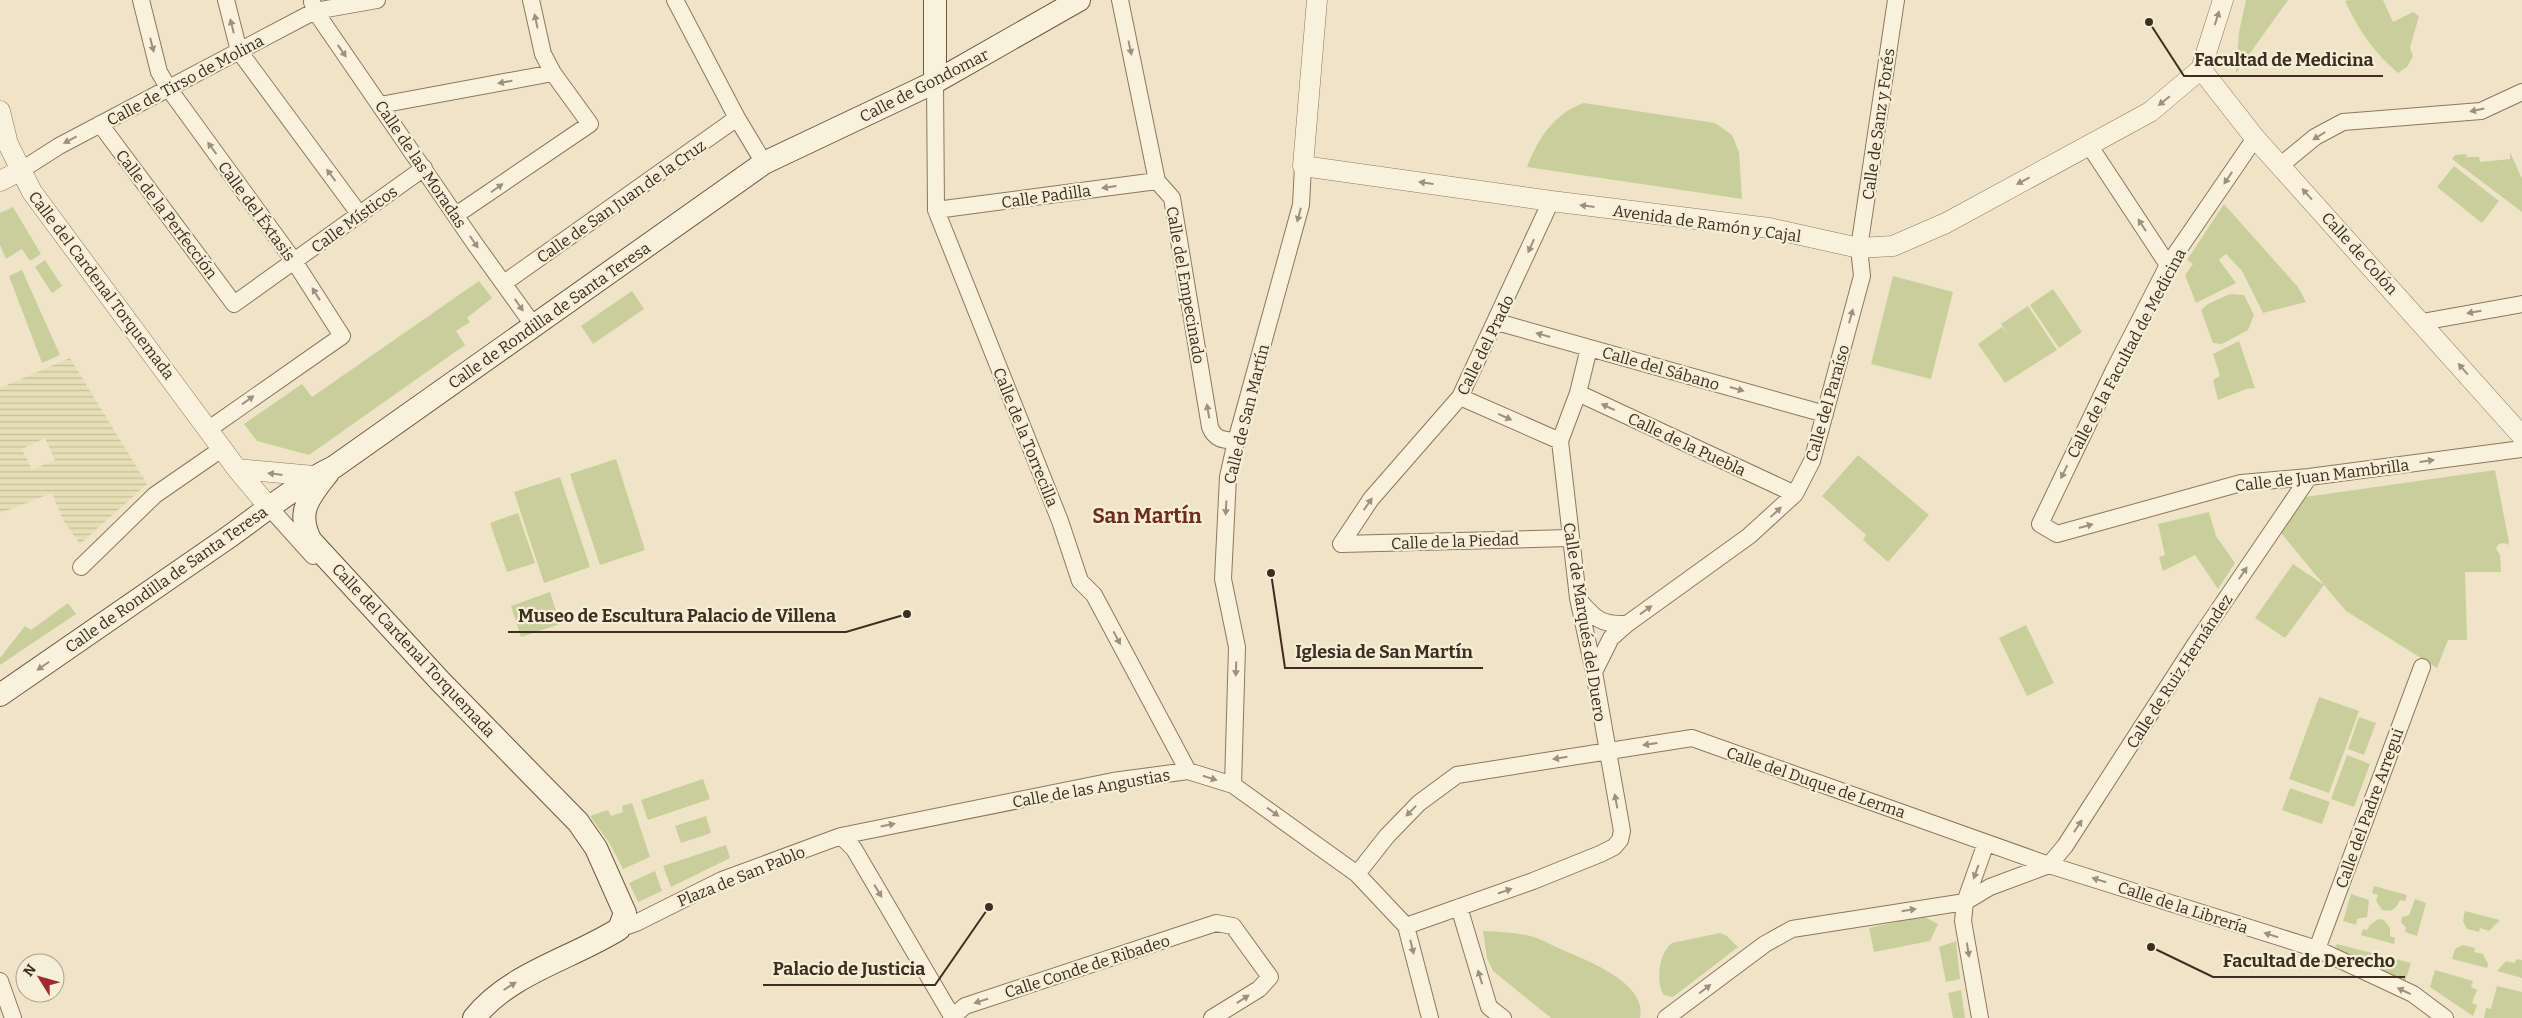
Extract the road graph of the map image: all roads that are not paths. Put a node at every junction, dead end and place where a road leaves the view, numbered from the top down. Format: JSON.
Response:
{"nodes":[{"id":1,"x":141,"y":0,"type":"edge"},
{"id":2,"x":226,"y":0,"type":"edge"},
{"id":3,"x":377,"y":0,"type":"edge"},
{"id":4,"x":532,"y":0,"type":"edge"},
{"id":5,"x":675,"y":0,"type":"edge"},
{"id":6,"x":935,"y":0,"type":"edge"},
{"id":7,"x":1079,"y":0,"type":"edge"},
{"id":8,"x":1120,"y":0,"type":"edge"},
{"id":9,"x":1317,"y":0,"type":"edge"},
{"id":10,"x":1896,"y":0,"type":"edge"},
{"id":11,"x":2223,"y":0,"type":"edge"},
{"id":12,"x":313,"y":5,"type":"edge"},
{"id":13,"x":239,"y":51,"type":"junction"},
{"id":14,"x":2201,"y":69,"type":"junction"},
{"id":15,"x":553,"y":73,"type":"junction"},
{"id":16,"x":936,"y":82,"type":"junction"},
{"id":17,"x":169,"y":89,"type":"junction"},
{"id":18,"x":2522,"y":92,"type":"edge"},
{"id":19,"x":380,"y":105,"type":"junction"},
{"id":20,"x":0,"y":111,"type":"edge"},
{"id":21,"x":736,"y":118,"type":"junction"},
{"id":22,"x":100,"y":124,"type":"junction"},
{"id":23,"x":2255,"y":138,"type":"junction"},
{"id":24,"x":2090,"y":145,"type":"junction"},
{"id":25,"x":764,"y":163,"type":"junction"},
{"id":26,"x":2281,"y":165,"type":"junction"},
{"id":27,"x":1303,"y":166,"type":"junction"},
{"id":28,"x":424,"y":168,"type":"junction"},
{"id":29,"x":20,"y":171,"type":"junction"},
{"id":30,"x":0,"y":181,"type":"edge"},
{"id":31,"x":1157,"y":181,"type":"junction"},
{"id":32,"x":1551,"y":201,"type":"junction"},
{"id":33,"x":936,"y":210,"type":"junction"},
{"id":34,"x":360,"y":215,"type":"junction"},
{"id":35,"x":456,"y":215,"type":"junction"},
{"id":36,"x":1859,"y":248,"type":"junction"},
{"id":37,"x":294,"y":261,"type":"junction"},
{"id":38,"x":2168,"y":265,"type":"junction"},
{"id":39,"x":504,"y":283,"type":"junction"},
{"id":40,"x":234,"y":304,"type":"joint"},
{"id":41,"x":2522,"y":304,"type":"edge"},
{"id":42,"x":1497,"y":322,"type":"junction"},
{"id":43,"x":2422,"y":322,"type":"junction"},
{"id":44,"x":534,"y":326,"type":"junction"},
{"id":45,"x":1589,"y":348,"type":"junction"},
{"id":46,"x":1578,"y":393,"type":"junction"},
{"id":47,"x":1460,"y":397,"type":"junction"},
{"id":48,"x":1825,"y":414,"type":"junction"},
{"id":49,"x":209,"y":429,"type":"junction"},
{"id":50,"x":2522,"y":436,"type":"edge"},
{"id":51,"x":1236,"y":441,"type":"junction"},
{"id":52,"x":1560,"y":441,"type":"junction"},
{"id":53,"x":223,"y":448,"type":"junction"},
{"id":54,"x":2522,"y":449,"type":"edge"},
{"id":55,"x":237,"y":469,"type":"junction"},
{"id":56,"x":324,"y":472,"type":"junction"},
{"id":57,"x":2309,"y":477,"type":"junction"},
{"id":58,"x":1795,"y":494,"type":"junction"},
{"id":59,"x":268,"y":506,"type":"junction"},
{"id":60,"x":2040,"y":524,"type":"joint"},
{"id":61,"x":1570,"y":538,"type":"junction"},
{"id":62,"x":311,"y":541,"type":"junction"},
{"id":63,"x":1341,"y":544,"type":"joint"},
{"id":64,"x":81,"y":567,"type":"dead end"},
{"id":65,"x":1578,"y":598,"type":"junction"},
{"id":66,"x":1627,"y":624,"type":"junction"},
{"id":67,"x":2422,"y":667,"type":"dead end"},
{"id":68,"x":1594,"y":672,"type":"junction"},
{"id":69,"x":0,"y":695,"type":"edge"},
{"id":70,"x":1608,"y":750,"type":"junction"},
{"id":71,"x":1188,"y":771,"type":"junction"},
{"id":72,"x":1233,"y":785,"type":"junction"},
{"id":73,"x":551,"y":799,"type":"junction"},
{"id":74,"x":841,"y":836,"type":"junction"},
{"id":75,"x":1986,"y":842,"type":"junction"},
{"id":76,"x":2020,"y":855,"type":"junction"},
{"id":77,"x":2049,"y":865,"type":"junction"},
{"id":78,"x":1357,"y":874,"type":"junction"},
{"id":79,"x":2013,"y":879,"type":"junction"},
{"id":80,"x":1965,"y":902,"type":"junction"},
{"id":81,"x":1459,"y":908,"type":"junction"},
{"id":82,"x":629,"y":920,"type":"junction"},
{"id":83,"x":1406,"y":926,"type":"junction"},
{"id":84,"x":2317,"y":949,"type":"junction"},
{"id":85,"x":0,"y":981,"type":"edge"},
{"id":86,"x":952,"y":1017,"type":"edge"},
{"id":87,"x":13,"y":1018,"type":"edge"},
{"id":88,"x":474,"y":1018,"type":"edge"},
{"id":89,"x":1212,"y":1018,"type":"edge"},
{"id":90,"x":1430,"y":1018,"type":"edge"},
{"id":91,"x":1503,"y":1018,"type":"edge"},
{"id":92,"x":1666,"y":1018,"type":"edge"},
{"id":93,"x":1980,"y":1018,"type":"edge"},
{"id":94,"x":2445,"y":1018,"type":"edge"}],
"edges":[{"from":1,"to":17,"type":"street","name":"Calle del Éxtasis","one_way":true},
{"from":13,"to":2,"type":"street","one_way":true},
{"from":3,"to":12,"type":"street","name":"Calle de Tirso de Molina"},
{"from":15,"to":4,"type":"street","one_way":true},
{"from":5,"to":21,"type":"street"},
{"from":6,"to":16,"type":"main road"},
{"from":7,"to":16,"type":"main road","name":"Calle de Gondomar"},
{"from":8,"to":31,"type":"street","name":"Calle del Empecinado","one_way":true},
{"from":9,"to":27,"type":"street"},
{"from":10,"to":36,"type":"street","name":"Calle de Sanz y Forés"},
{"from":14,"to":11,"type":"street","one_way":true},
{"from":12,"to":13,"type":"street","name":"Calle de Tirso de Molina"},
{"from":12,"to":19,"type":"street","name":"Calle de las Moradas","one_way":true},
{"from":13,"to":17,"type":"street","name":"Calle de Tirso de Molina"},
{"from":34,"to":13,"type":"street","one_way":true},
{"from":14,"to":23,"type":"street","name":"Calle de Colón"},
{"from":14,"to":24,"type":"street","name":"Avenida de Ramón y Cajal","one_way":true},
{"from":15,"to":19,"type":"street","one_way":true},
{"from":35,"to":15,"type":"street","one_way":true},
{"from":16,"to":25,"type":"main road","name":"Calle de Gondomar"},
{"from":16,"to":33,"type":"street","name":"Calle de la Torrecilla"},
{"from":17,"to":22,"type":"street","name":"Calle de Tirso de Molina"},
{"from":37,"to":17,"type":"street","name":"Calle del Éxtasis","one_way":true},
{"from":18,"to":26,"type":"street","one_way":true},
{"from":19,"to":28,"type":"street","name":"Calle de las Moradas"},
{"from":20,"to":29,"type":"street","name":"Calle del Cardenal Torquemada"},
{"from":21,"to":25,"type":"street"},
{"from":21,"to":39,"type":"street","name":"Calle de San Juan de la Cruz"},
{"from":22,"to":29,"type":"street","name":"Calle de Tirso de Molina","one_way":true},
{"from":22,"to":40,"type":"street","name":"Calle de la Perfección"},
{"from":23,"to":26,"type":"street","name":"Calle de Colón"},
{"from":23,"to":38,"type":"street","name":"Calle de la Facultad de Medicina","one_way":true},
{"from":24,"to":36,"type":"street","name":"Avenida de Ramón y Cajal","one_way":true},
{"from":38,"to":24,"type":"street","one_way":true},
{"from":25,"to":44,"type":"main road","name":"Calle de Rondilla de Santa Teresa"},
{"from":43,"to":26,"type":"street","name":"Calle de Colón","one_way":true},
{"from":32,"to":27,"type":"street","name":"Avenida de Ramón y Cajal","one_way":true},
{"from":27,"to":51,"type":"street","name":"Calle de San Martín","one_way":true},
{"from":28,"to":34,"type":"street","name":"Calle Místicos"},
{"from":28,"to":35,"type":"street","name":"Calle de las Moradas"},
{"from":29,"to":30,"type":"street","name":"Calle de Tirso de Molina"},
{"from":29,"to":49,"type":"street","name":"Calle del Cardenal Torquemada"},
{"from":31,"to":33,"type":"street","name":"Calle Padilla","one_way":true},
{"from":51,"to":31,"type":"street","name":"Calle del Empecinado","one_way":true},
{"from":36,"to":32,"type":"street","name":"Avenida de Ramón y Cajal","one_way":true},
{"from":32,"to":42,"type":"street","name":"Calle del Prado","one_way":true},
{"from":33,"to":71,"type":"street","name":"Calle de la Torrecilla","one_way":true},
{"from":34,"to":37,"type":"street","name":"Calle Místicos"},
{"from":35,"to":39,"type":"street","name":"Calle de las Moradas","one_way":true},
{"from":48,"to":36,"type":"street","name":"Calle del Paraíso","one_way":true},
{"from":37,"to":40,"type":"street","name":"Calle Místicos"},
{"from":49,"to":37,"type":"street","name":"Calle del Éxtasis","one_way":true},
{"from":38,"to":60,"type":"street","name":"Calle de la Facultad de Medicina","one_way":true},
{"from":39,"to":44,"type":"street","name":"Calle de las Moradas","one_way":true},
{"from":41,"to":43,"type":"street","one_way":true},
{"from":45,"to":42,"type":"street","name":"Calle del Sábano","one_way":true},
{"from":42,"to":47,"type":"street","name":"Calle del Prado"},
{"from":50,"to":43,"type":"street","name":"Calle de Colón","one_way":true},
{"from":44,"to":56,"type":"main road","name":"Calle de Rondilla de Santa Teresa"},
{"from":45,"to":46,"type":"street","name":"Calle de Marqués del Duero"},
{"from":45,"to":48,"type":"street","name":"Calle del Sábano","one_way":true},
{"from":46,"to":52,"type":"street","name":"Calle de Marqués del Duero"},
{"from":58,"to":46,"type":"street","name":"Calle de la Puebla","one_way":true},
{"from":47,"to":52,"type":"street","one_way":true},
{"from":63,"to":47,"type":"street","name":"Calle del Prado","one_way":true},
{"from":48,"to":58,"type":"street","name":"Calle del Paraíso"},
{"from":49,"to":53,"type":"street","name":"Calle del Cardenal Torquemada"},
{"from":51,"to":72,"type":"street","name":"Calle de San Martín","one_way":true},
{"from":52,"to":61,"type":"street","name":"Calle de Marqués del Duero"},
{"from":53,"to":55,"type":"street","name":"Calle del Cardenal Torquemada"},
{"from":53,"to":64,"type":"street"},
{"from":57,"to":54,"type":"street","name":"Calle de Juan Mambrilla","one_way":true},
{"from":56,"to":55,"type":"street","one_way":true},
{"from":55,"to":59,"type":"street","name":"Calle del Cardenal Torquemada"},
{"from":56,"to":59,"type":"main road","name":"Calle de Rondilla de Santa Teresa"},
{"from":56,"to":62,"type":"main road","name":"Calle de Rondilla de Santa Teresa"},
{"from":60,"to":57,"type":"street","name":"Calle de Juan Mambrilla","one_way":true},
{"from":77,"to":57,"type":"street","name":"Calle de Ruiz Hernández","one_way":true},
{"from":66,"to":58,"type":"street","name":"Calle del Paraíso","one_way":true},
{"from":59,"to":62,"type":"street","name":"Calle del Cardenal Torquemada"},
{"from":59,"to":69,"type":"main road","name":"Calle de Rondilla de Santa Teresa","one_way":true},
{"from":59,"to":73,"type":"street","name":"Calle del Cardenal Torquemada"},
{"from":61,"to":63,"type":"street","name":"Calle de la Piedad"},
{"from":61,"to":65,"type":"street","name":"Calle de Marqués del Duero"},
{"from":62,"to":73,"type":"main road","name":"Calle del Cardenal Torquemada"},
{"from":65,"to":66,"type":"street"},
{"from":65,"to":68,"type":"street","name":"Calle de Marqués del Duero"},
{"from":66,"to":68,"type":"street","name":"Calle del Paraíso"},
{"from":67,"to":84,"type":"street","name":"Calle del Padre Arregui"},
{"from":68,"to":70,"type":"street","name":"Calle de Marqués del Duero"},
{"from":75,"to":70,"type":"street","name":"Calle del Duque de Lerma","one_way":true},
{"from":70,"to":78,"type":"street","one_way":true},
{"from":81,"to":70,"type":"street","name":"Calle de Marqués del Duero","one_way":true},
{"from":71,"to":72,"type":"street","name":"Calle de las Angustias","one_way":true},
{"from":74,"to":71,"type":"street","name":"Calle de las Angustias","one_way":true},
{"from":72,"to":78,"type":"street","name":"Calle de las Angustias","one_way":true},
{"from":73,"to":82,"type":"main road"},
{"from":74,"to":82,"type":"street","name":"Plaza de San Pablo"},
{"from":74,"to":86,"type":"street","one_way":true},
{"from":75,"to":76,"type":"street","name":"Calle de la Librería"},
{"from":75,"to":80,"type":"street","one_way":true},
{"from":76,"to":77,"type":"street","name":"Calle de la Librería"},
{"from":76,"to":79,"type":"street"},
{"from":77,"to":79,"type":"street"},
{"from":84,"to":77,"type":"street","name":"Calle de la Librería","one_way":true},
{"from":78,"to":83,"type":"street","name":"Calle de las Angustias"},
{"from":79,"to":80,"type":"street"},
{"from":92,"to":80,"type":"street","one_way":true},
{"from":80,"to":93,"type":"street","one_way":true},
{"from":81,"to":83,"type":"street"},
{"from":91,"to":81,"type":"street","one_way":true},
{"from":88,"to":82,"type":"main road","name":"Plaza de San Pablo","one_way":true},
{"from":83,"to":90,"type":"street","name":"Calle de las Angustias","one_way":true},
{"from":94,"to":84,"type":"street","name":"Calle de la Librería","one_way":true},
{"from":85,"to":87,"type":"street"},
{"from":89,"to":86,"type":"street","name":"Calle Conde de Ribadeo","one_way":true}]}
